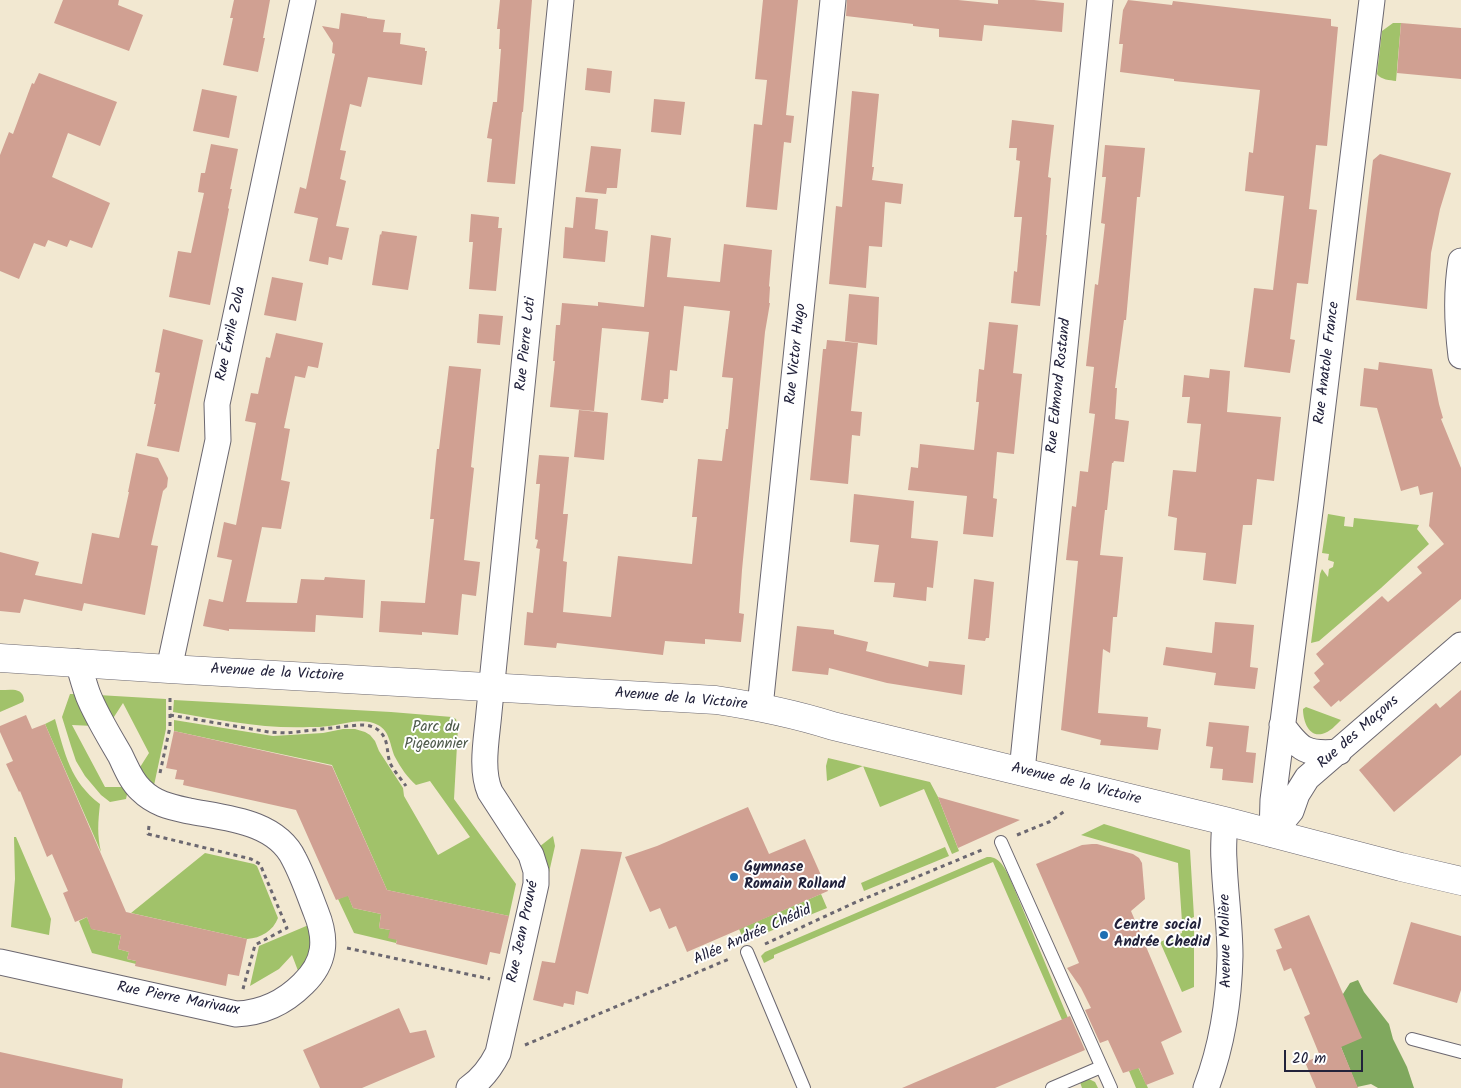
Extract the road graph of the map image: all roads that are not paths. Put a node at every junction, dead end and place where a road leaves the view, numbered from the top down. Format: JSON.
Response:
{"nodes":[{"id":1,"x":303,"y":0,"type":"edge"},
{"id":2,"x":561,"y":0,"type":"edge"},
{"id":3,"x":833,"y":0,"type":"edge"},
{"id":4,"x":1100,"y":0,"type":"edge"},
{"id":5,"x":1372,"y":0,"type":"edge"},
{"id":6,"x":1461,"y":261,"type":"edge"},
{"id":7,"x":1461,"y":356,"type":"edge"},
{"id":8,"x":1461,"y":645,"type":"edge"},
{"id":9,"x":0,"y":658,"type":"edge"},
{"id":10,"x":78,"y":662,"type":"junction"},
{"id":11,"x":169,"y":669,"type":"junction"},
{"id":12,"x":492,"y":688,"type":"junction"},
{"id":13,"x":760,"y":707,"type":"junction"},
{"id":14,"x":1282,"y":725,"type":"junction"},
{"id":15,"x":1338,"y":752,"type":"junction"},
{"id":16,"x":1022,"y":772,"type":"junction"},
{"id":17,"x":1225,"y":821,"type":"junction"},
{"id":18,"x":1272,"y":834,"type":"junction"},
{"id":19,"x":1001,"y":842,"type":"road end"},
{"id":20,"x":1461,"y":881,"type":"edge"},
{"id":21,"x":747,"y":952,"type":"road end"},
{"id":22,"x":0,"y":962,"type":"edge"},
{"id":23,"x":1412,"y":1039,"type":"dead end"},
{"id":24,"x":1461,"y":1052,"type":"edge"},
{"id":25,"x":1101,"y":1067,"type":"junction"},
{"id":26,"x":469,"y":1088,"type":"edge"},
{"id":27,"x":804,"y":1088,"type":"edge"},
{"id":28,"x":1052,"y":1088,"type":"edge"},
{"id":29,"x":1111,"y":1088,"type":"edge"},
{"id":30,"x":1206,"y":1088,"type":"edge"}],
"edges":[{"from":1,"to":11,"type":"street","name":"Rue Émile Zola"},
{"from":2,"to":12,"type":"street","name":"Rue Pierre Loti"},
{"from":3,"to":13,"type":"street","name":"Rue Victor Hugo"},
{"from":4,"to":16,"type":"street","name":"Rue Edmond Rostand"},
{"from":5,"to":14,"type":"street","name":"Rue Anatole France"},
{"from":6,"to":7,"type":"street"},
{"from":8,"to":15,"type":"street","name":"Rue des Maçons"},
{"from":9,"to":10,"type":"street","name":"Avenue de la Victoire"},
{"from":10,"to":11,"type":"street","name":"Avenue de la Victoire"},
{"from":10,"to":22,"type":"street","name":"Rue Pierre Marivaux"},
{"from":11,"to":12,"type":"street","name":"Avenue de la Victoire"},
{"from":12,"to":13,"type":"street","name":"Avenue de la Victoire"},
{"from":12,"to":26,"type":"street","name":"Rue Jean Prouvé"},
{"from":13,"to":16,"type":"street","name":"Avenue de la Victoire"},
{"from":14,"to":15,"type":"street"},
{"from":14,"to":18,"type":"street","name":"Rue Anatole France"},
{"from":15,"to":18,"type":"street","name":"Rue des Maçons"},
{"from":16,"to":17,"type":"street","name":"Avenue de la Victoire"},
{"from":17,"to":18,"type":"street","name":"Avenue de la Victoire"},
{"from":17,"to":30,"type":"street","name":"Avenue Molière"},
{"from":18,"to":20,"type":"street","name":"Avenue de la Victoire"},
{"from":19,"to":25,"type":"lane"},
{"from":21,"to":27,"type":"lane"},
{"from":23,"to":24,"type":"lane"},
{"from":25,"to":28,"type":"lane"},
{"from":25,"to":29,"type":"lane"}]}
